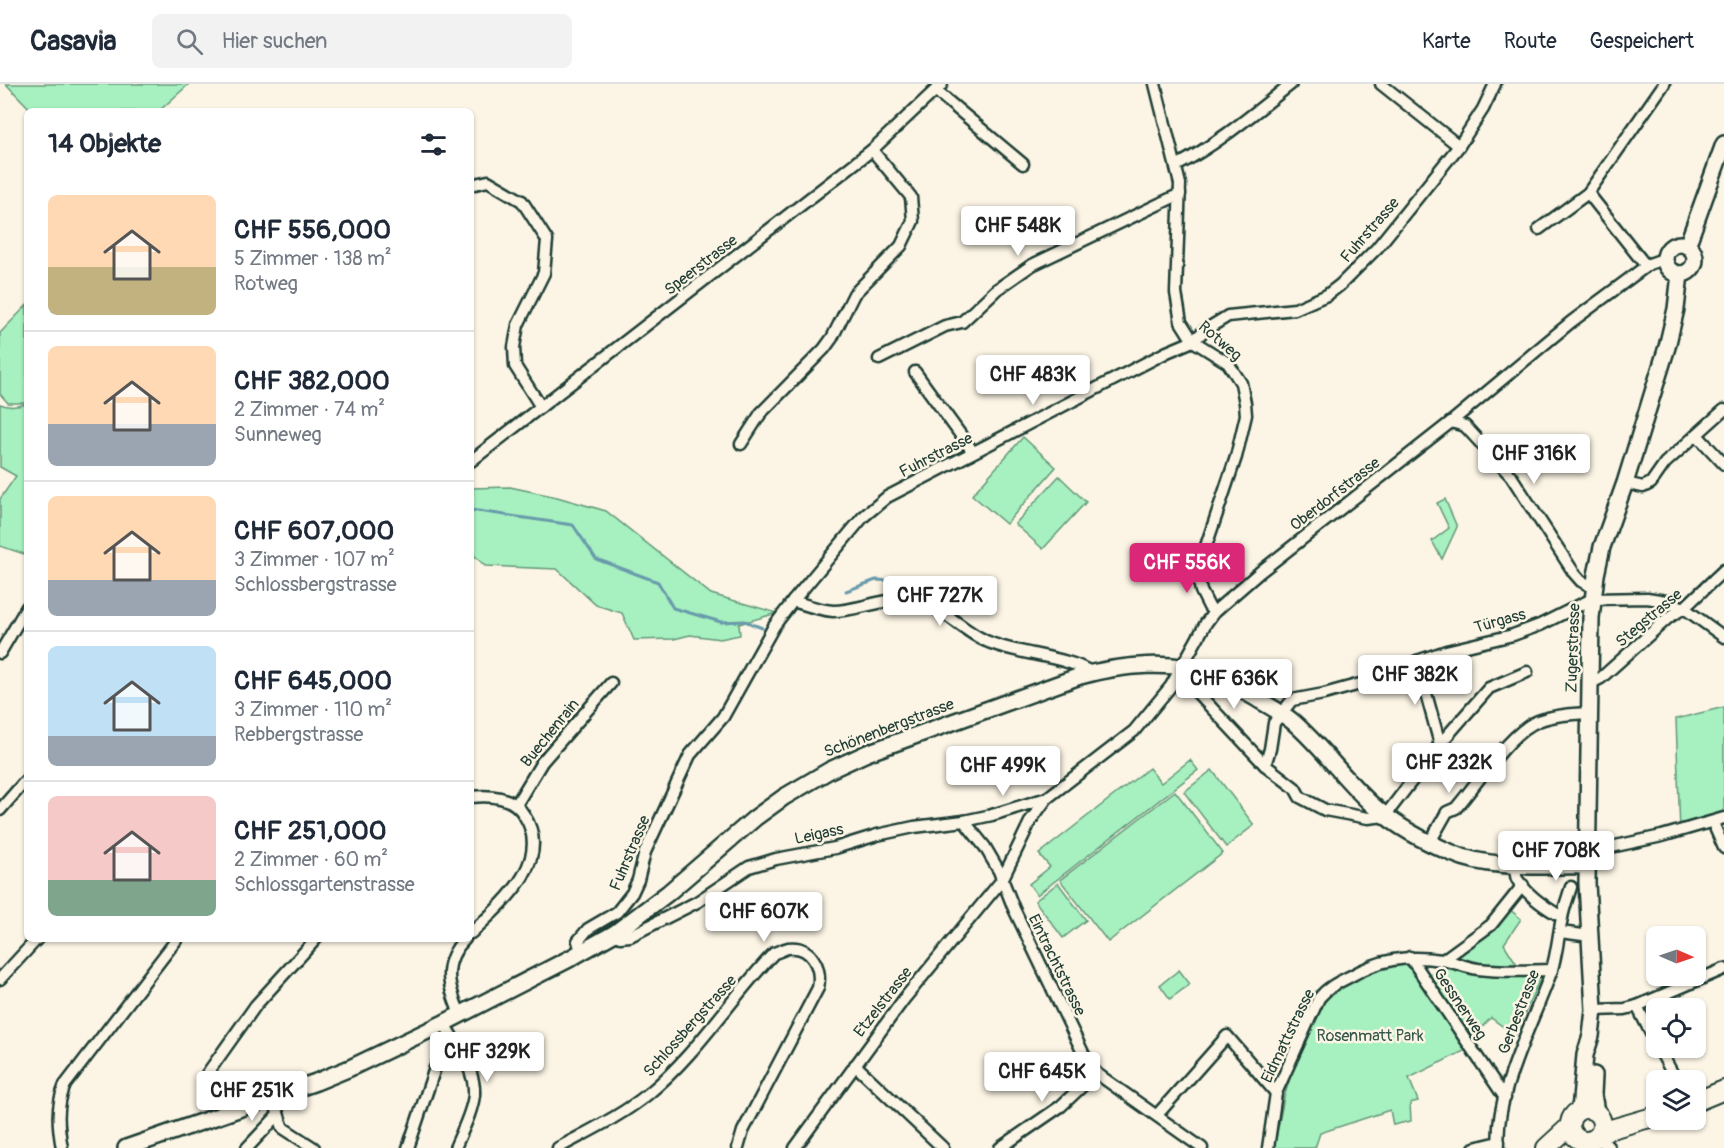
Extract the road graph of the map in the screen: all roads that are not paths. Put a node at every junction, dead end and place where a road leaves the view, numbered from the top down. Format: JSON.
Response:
{"nodes":[{"id":1,"x":1155,"y":84,"type":"edge"},
{"id":2,"x":1291,"y":84,"type":"edge"},
{"id":3,"x":1381,"y":84,"type":"edge"},
{"id":4,"x":1495,"y":84,"type":"edge"},
{"id":5,"x":1664,"y":84,"type":"edge"},
{"id":6,"x":939,"y":87,"type":"edge"},
{"id":7,"x":1724,"y":144,"type":"edge"},
{"id":8,"x":1459,"y":146,"type":"junction"},
{"id":9,"x":873,"y":150,"type":"junction"},
{"id":10,"x":1023,"y":165,"type":"dead end"},
{"id":11,"x":1176,"y":166,"type":"junction"},
{"id":12,"x":474,"y":184,"type":"edge"},
{"id":13,"x":1588,"y":192,"type":"junction"},
{"id":14,"x":1180,"y":194,"type":"junction"},
{"id":15,"x":1539,"y":229,"type":"dead end"},
{"id":16,"x":1687,"y":246,"type":"junction"},
{"id":17,"x":1666,"y":258,"type":"junction"},
{"id":18,"x":1647,"y":266,"type":"junction"},
{"id":19,"x":1680,"y":274,"type":"junction"},
{"id":20,"x":1192,"y":341,"type":"junction"},
{"id":21,"x":879,"y":359,"type":"dead end"},
{"id":22,"x":915,"y":372,"type":"dead end"},
{"id":23,"x":541,"y":407,"type":"junction"},
{"id":24,"x":1724,"y":410,"type":"edge"},
{"id":25,"x":1451,"y":422,"type":"junction"},
{"id":26,"x":1698,"y":435,"type":"junction"},
{"id":27,"x":741,"y":444,"type":"dead end"},
{"id":28,"x":973,"y":452,"type":"junction"},
{"id":29,"x":474,"y":459,"type":"edge"},
{"id":30,"x":1724,"y":464,"type":"edge"},
{"id":31,"x":1625,"y":483,"type":"junction"},
{"id":32,"x":1724,"y":570,"type":"edge"},
{"id":33,"x":1593,"y":593,"type":"junction"},
{"id":34,"x":793,"y":601,"type":"junction"},
{"id":35,"x":1684,"y":608,"type":"junction"},
{"id":36,"x":24,"y":612,"type":"edge"},
{"id":37,"x":1214,"y":612,"type":"junction"},
{"id":38,"x":1724,"y":637,"type":"edge"},
{"id":39,"x":0,"y":653,"type":"edge"},
{"id":40,"x":1417,"y":661,"type":"junction"},
{"id":41,"x":1182,"y":668,"type":"junction"},
{"id":42,"x":1527,"y":672,"type":"dead end"},
{"id":43,"x":1092,"y":673,"type":"junction"},
{"id":44,"x":611,"y":683,"type":"dead end"},
{"id":45,"x":1589,"y":684,"type":"junction"},
{"id":46,"x":1281,"y":713,"type":"junction"},
{"id":47,"x":1589,"y":713,"type":"junction"},
{"id":48,"x":1440,"y":744,"type":"junction"},
{"id":49,"x":1265,"y":765,"type":"junction"},
{"id":50,"x":24,"y":783,"type":"edge"},
{"id":51,"x":474,"y":797,"type":"edge"},
{"id":52,"x":1047,"y":798,"type":"junction"},
{"id":53,"x":516,"y":804,"type":"junction"},
{"id":54,"x":0,"y":810,"type":"edge"},
{"id":55,"x":1385,"y":816,"type":"junction"},
{"id":56,"x":1719,"y":820,"type":"edge"},
{"id":57,"x":964,"y":821,"type":"junction"},
{"id":58,"x":1430,"y":842,"type":"junction"},
{"id":59,"x":1724,"y":848,"type":"edge"},
{"id":60,"x":1587,"y":859,"type":"junction"},
{"id":61,"x":1515,"y":864,"type":"junction"},
{"id":62,"x":1002,"y":880,"type":"junction"},
{"id":63,"x":1523,"y":885,"type":"junction"},
{"id":64,"x":1571,"y":887,"type":"dead end"},
{"id":65,"x":1562,"y":917,"type":"junction"},
{"id":66,"x":474,"y":930,"type":"edge"},
{"id":67,"x":1560,"y":932,"type":"junction"},
{"id":68,"x":615,"y":933,"type":"junction"},
{"id":69,"x":1583,"y":935,"type":"dead end"},
{"id":70,"x":34,"y":942,"type":"edge"},
{"id":71,"x":175,"y":942,"type":"edge"},
{"id":72,"x":313,"y":942,"type":"edge"},
{"id":73,"x":462,"y":942,"type":"edge"},
{"id":74,"x":581,"y":952,"type":"junction"},
{"id":75,"x":1410,"y":957,"type":"junction"},
{"id":76,"x":1443,"y":960,"type":"junction"},
{"id":77,"x":1724,"y":969,"type":"edge"},
{"id":78,"x":1552,"y":970,"type":"junction"},
{"id":79,"x":0,"y":979,"type":"edge"},
{"id":80,"x":1637,"y":1006,"type":"junction"},
{"id":81,"x":1594,"y":1010,"type":"junction"},
{"id":82,"x":460,"y":1014,"type":"junction"},
{"id":83,"x":444,"y":1023,"type":"junction"},
{"id":84,"x":1646,"y":1024,"type":"edge"},
{"id":85,"x":456,"y":1044,"type":"junction"},
{"id":86,"x":855,"y":1065,"type":"junction"},
{"id":87,"x":1096,"y":1073,"type":"junction"},
{"id":88,"x":207,"y":1074,"type":"dead end"},
{"id":89,"x":1724,"y":1090,"type":"edge"},
{"id":90,"x":1276,"y":1093,"type":"junction"},
{"id":91,"x":1706,"y":1097,"type":"edge"},
{"id":92,"x":273,"y":1098,"type":"junction"},
{"id":93,"x":1505,"y":1098,"type":"junction"},
{"id":94,"x":278,"y":1114,"type":"junction"},
{"id":95,"x":1157,"y":1115,"type":"junction"},
{"id":96,"x":1646,"y":1118,"type":"edge"},
{"id":97,"x":1591,"y":1128,"type":"edge"},
{"id":98,"x":931,"y":1144,"type":"edge"},
{"id":99,"x":1499,"y":1145,"type":"edge"},
{"id":100,"x":1547,"y":1147,"type":"edge"},
{"id":101,"x":62,"y":1148,"type":"edge"},
{"id":102,"x":126,"y":1148,"type":"edge"},
{"id":103,"x":247,"y":1148,"type":"edge"},
{"id":104,"x":314,"y":1148,"type":"edge"},
{"id":105,"x":408,"y":1148,"type":"edge"},
{"id":106,"x":455,"y":1148,"type":"edge"},
{"id":107,"x":558,"y":1148,"type":"edge"},
{"id":108,"x":738,"y":1148,"type":"edge"},
{"id":109,"x":795,"y":1148,"type":"edge"},
{"id":110,"x":943,"y":1148,"type":"edge"},
{"id":111,"x":1000,"y":1148,"type":"edge"},
{"id":112,"x":1202,"y":1148,"type":"edge"},
{"id":113,"x":1268,"y":1148,"type":"edge"},
{"id":114,"x":1474,"y":1148,"type":"edge"}],
"edges":[{"from":1,"to":11,"type":"street","name":"Rotweg"},
{"from":2,"to":11,"type":"street"},
{"from":3,"to":8,"type":"street"},
{"from":4,"to":8,"type":"street","name":"Fuhrstrasse"},
{"from":5,"to":13,"type":"street"},
{"from":6,"to":9,"type":"street","name":"Speerstrasse"},
{"from":6,"to":10,"type":"street"},
{"from":7,"to":16,"type":"street","name":"Zugerstrasse"},
{"from":8,"to":20,"type":"street","name":"Fuhrstrasse"},
{"from":9,"to":23,"type":"street","name":"Speerstrasse"},
{"from":9,"to":27,"type":"street"},
{"from":11,"to":14,"type":"street","name":"Rotweg"},
{"from":12,"to":23,"type":"street"},
{"from":13,"to":15,"type":"street"},
{"from":13,"to":18,"type":"street"},
{"from":14,"to":20,"type":"street","name":"Rotweg"},
{"from":14,"to":21,"type":"street"},
{"from":16,"to":17,"type":"street"},
{"from":16,"to":19,"type":"street","name":"Zugerstrasse"},
{"from":17,"to":18,"type":"street","name":"Oberdorfstrasse"},
{"from":17,"to":19,"type":"street"},
{"from":18,"to":25,"type":"street","name":"Oberdorfstrasse"},
{"from":19,"to":31,"type":"street","name":"Zugerstrasse"},
{"from":20,"to":28,"type":"street","name":"Fuhrstrasse"},
{"from":20,"to":37,"type":"street","name":"Rotweg"},
{"from":22,"to":28,"type":"street"},
{"from":23,"to":29,"type":"street","name":"Speerstrasse"},
{"from":24,"to":26,"type":"street"},
{"from":25,"to":33,"type":"street"},
{"from":25,"to":37,"type":"street","name":"Oberdorfstrasse"},
{"from":26,"to":30,"type":"street"},
{"from":26,"to":31,"type":"street"},
{"from":28,"to":34,"type":"street","name":"Fuhrstrasse"},
{"from":31,"to":33,"type":"street","name":"Zugerstrasse"},
{"from":32,"to":35,"type":"street","name":"Stegstrasse"},
{"from":33,"to":35,"type":"street"},
{"from":33,"to":40,"type":"street","name":"Türgass"},
{"from":33,"to":45,"type":"street","name":"Zugerstrasse"},
{"from":34,"to":43,"type":"street"},
{"from":34,"to":74,"type":"street","name":"Fuhrstrasse"},
{"from":35,"to":38,"type":"street"},
{"from":35,"to":45,"type":"street","name":"Stegstrasse"},
{"from":36,"to":39,"type":"street"},
{"from":37,"to":41,"type":"street","name":"Oberdorfstrasse"},
{"from":40,"to":46,"type":"street","name":"Türgass"},
{"from":40,"to":48,"type":"street"},
{"from":41,"to":43,"type":"street","name":"Schönenbergstrasse"},
{"from":41,"to":46,"type":"street","name":"Schönenbergstrasse"},
{"from":41,"to":49,"type":"street"},
{"from":41,"to":52,"type":"street","name":"Oberdorfstrasse"},
{"from":42,"to":48,"type":"street"},
{"from":43,"to":68,"type":"street","name":"Schönenbergstrasse"},
{"from":44,"to":53,"type":"street","name":"Buechenrain"},
{"from":45,"to":47,"type":"street","name":"Zugerstrasse"},
{"from":46,"to":49,"type":"street"},
{"from":46,"to":55,"type":"street","name":"Schönenbergstrasse"},
{"from":47,"to":58,"type":"street"},
{"from":47,"to":60,"type":"street","name":"Zugerstrasse"},
{"from":48,"to":55,"type":"street"},
{"from":49,"to":55,"type":"street"},
{"from":50,"to":54,"type":"street"},
{"from":51,"to":53,"type":"street"},
{"from":52,"to":57,"type":"street","name":"Leigass"},
{"from":52,"to":62,"type":"street","name":"Oberdorfstrasse"},
{"from":53,"to":66,"type":"street"},
{"from":55,"to":58,"type":"street","name":"Schönenbergstrasse"},
{"from":56,"to":59,"type":"street"},
{"from":56,"to":60,"type":"street"},
{"from":57,"to":62,"type":"street","name":"Eintrachtstrasse"},
{"from":57,"to":68,"type":"street","name":"Leigass"},
{"from":58,"to":61,"type":"street","name":"Schönenbergstrasse"},
{"from":60,"to":61,"type":"street","name":"Schönenbergstrasse"},
{"from":60,"to":81,"type":"street","name":"Zugerstrasse"},
{"from":61,"to":63,"type":"street"},
{"from":62,"to":86,"type":"street","name":"Etzelstrasse"},
{"from":62,"to":87,"type":"street","name":"Eintrachtstrasse"},
{"from":63,"to":65,"type":"street"},
{"from":63,"to":76,"type":"street"},
{"from":64,"to":65,"type":"street","name":"Gerbestrasse"},
{"from":65,"to":67,"type":"street","name":"Gerbestrasse"},
{"from":67,"to":69,"type":"street"},
{"from":67,"to":78,"type":"street","name":"Gerbestrasse"},
{"from":68,"to":74,"type":"street","name":"Schönenbergstrasse"},
{"from":70,"to":79,"type":"street"},
{"from":71,"to":101,"type":"street"},
{"from":72,"to":88,"type":"street"},
{"from":73,"to":82,"type":"street"},
{"from":74,"to":82,"type":"street","name":"Schönenbergstrasse"},
{"from":75,"to":76,"type":"street","name":"Eidmattstrasse"},
{"from":75,"to":90,"type":"street","name":"Eidmattstrasse"},
{"from":75,"to":93,"type":"street","name":"Gessnerweg"},
{"from":76,"to":78,"type":"street","name":"Eidmattstrasse"},
{"from":77,"to":80,"type":"street"},
{"from":78,"to":93,"type":"street","name":"Gerbestrasse"},
{"from":80,"to":81,"type":"street"},
{"from":80,"to":84,"type":"street"},
{"from":81,"to":97,"type":"street","name":"Zugerstrasse"},
{"from":82,"to":83,"type":"street","name":"Schönenbergstrasse"},
{"from":83,"to":85,"type":"street"},
{"from":83,"to":92,"type":"street","name":"Schönenbergstrasse"},
{"from":85,"to":105,"type":"street"},
{"from":85,"to":106,"type":"street"},
{"from":86,"to":98,"type":"street"},
{"from":86,"to":109,"type":"street","name":"Etzelstrasse"},
{"from":87,"to":95,"type":"street","name":"Eintrachtstrasse"},
{"from":87,"to":111,"type":"street"},
{"from":89,"to":91,"type":"main road"},
{"from":90,"to":95,"type":"street"},
{"from":90,"to":113,"type":"street","name":"Eidmattstrasse"},
{"from":92,"to":94,"type":"street"},
{"from":92,"to":102,"type":"street","name":"Schönenbergstrasse"},
{"from":93,"to":99,"type":"street","name":"Gerbestrasse"},
{"from":94,"to":103,"type":"street"},
{"from":94,"to":104,"type":"street"},
{"from":95,"to":112,"type":"street","name":"Eintrachtstrasse"},
{"from":96,"to":97,"type":"main road"},
{"from":97,"to":100,"type":"main road"},
{"from":98,"to":110,"type":"street"},
{"from":99,"to":114,"type":"street"},
{"from":107,"to":108,"type":"street","name":"Schlossbergstrasse"}]}
